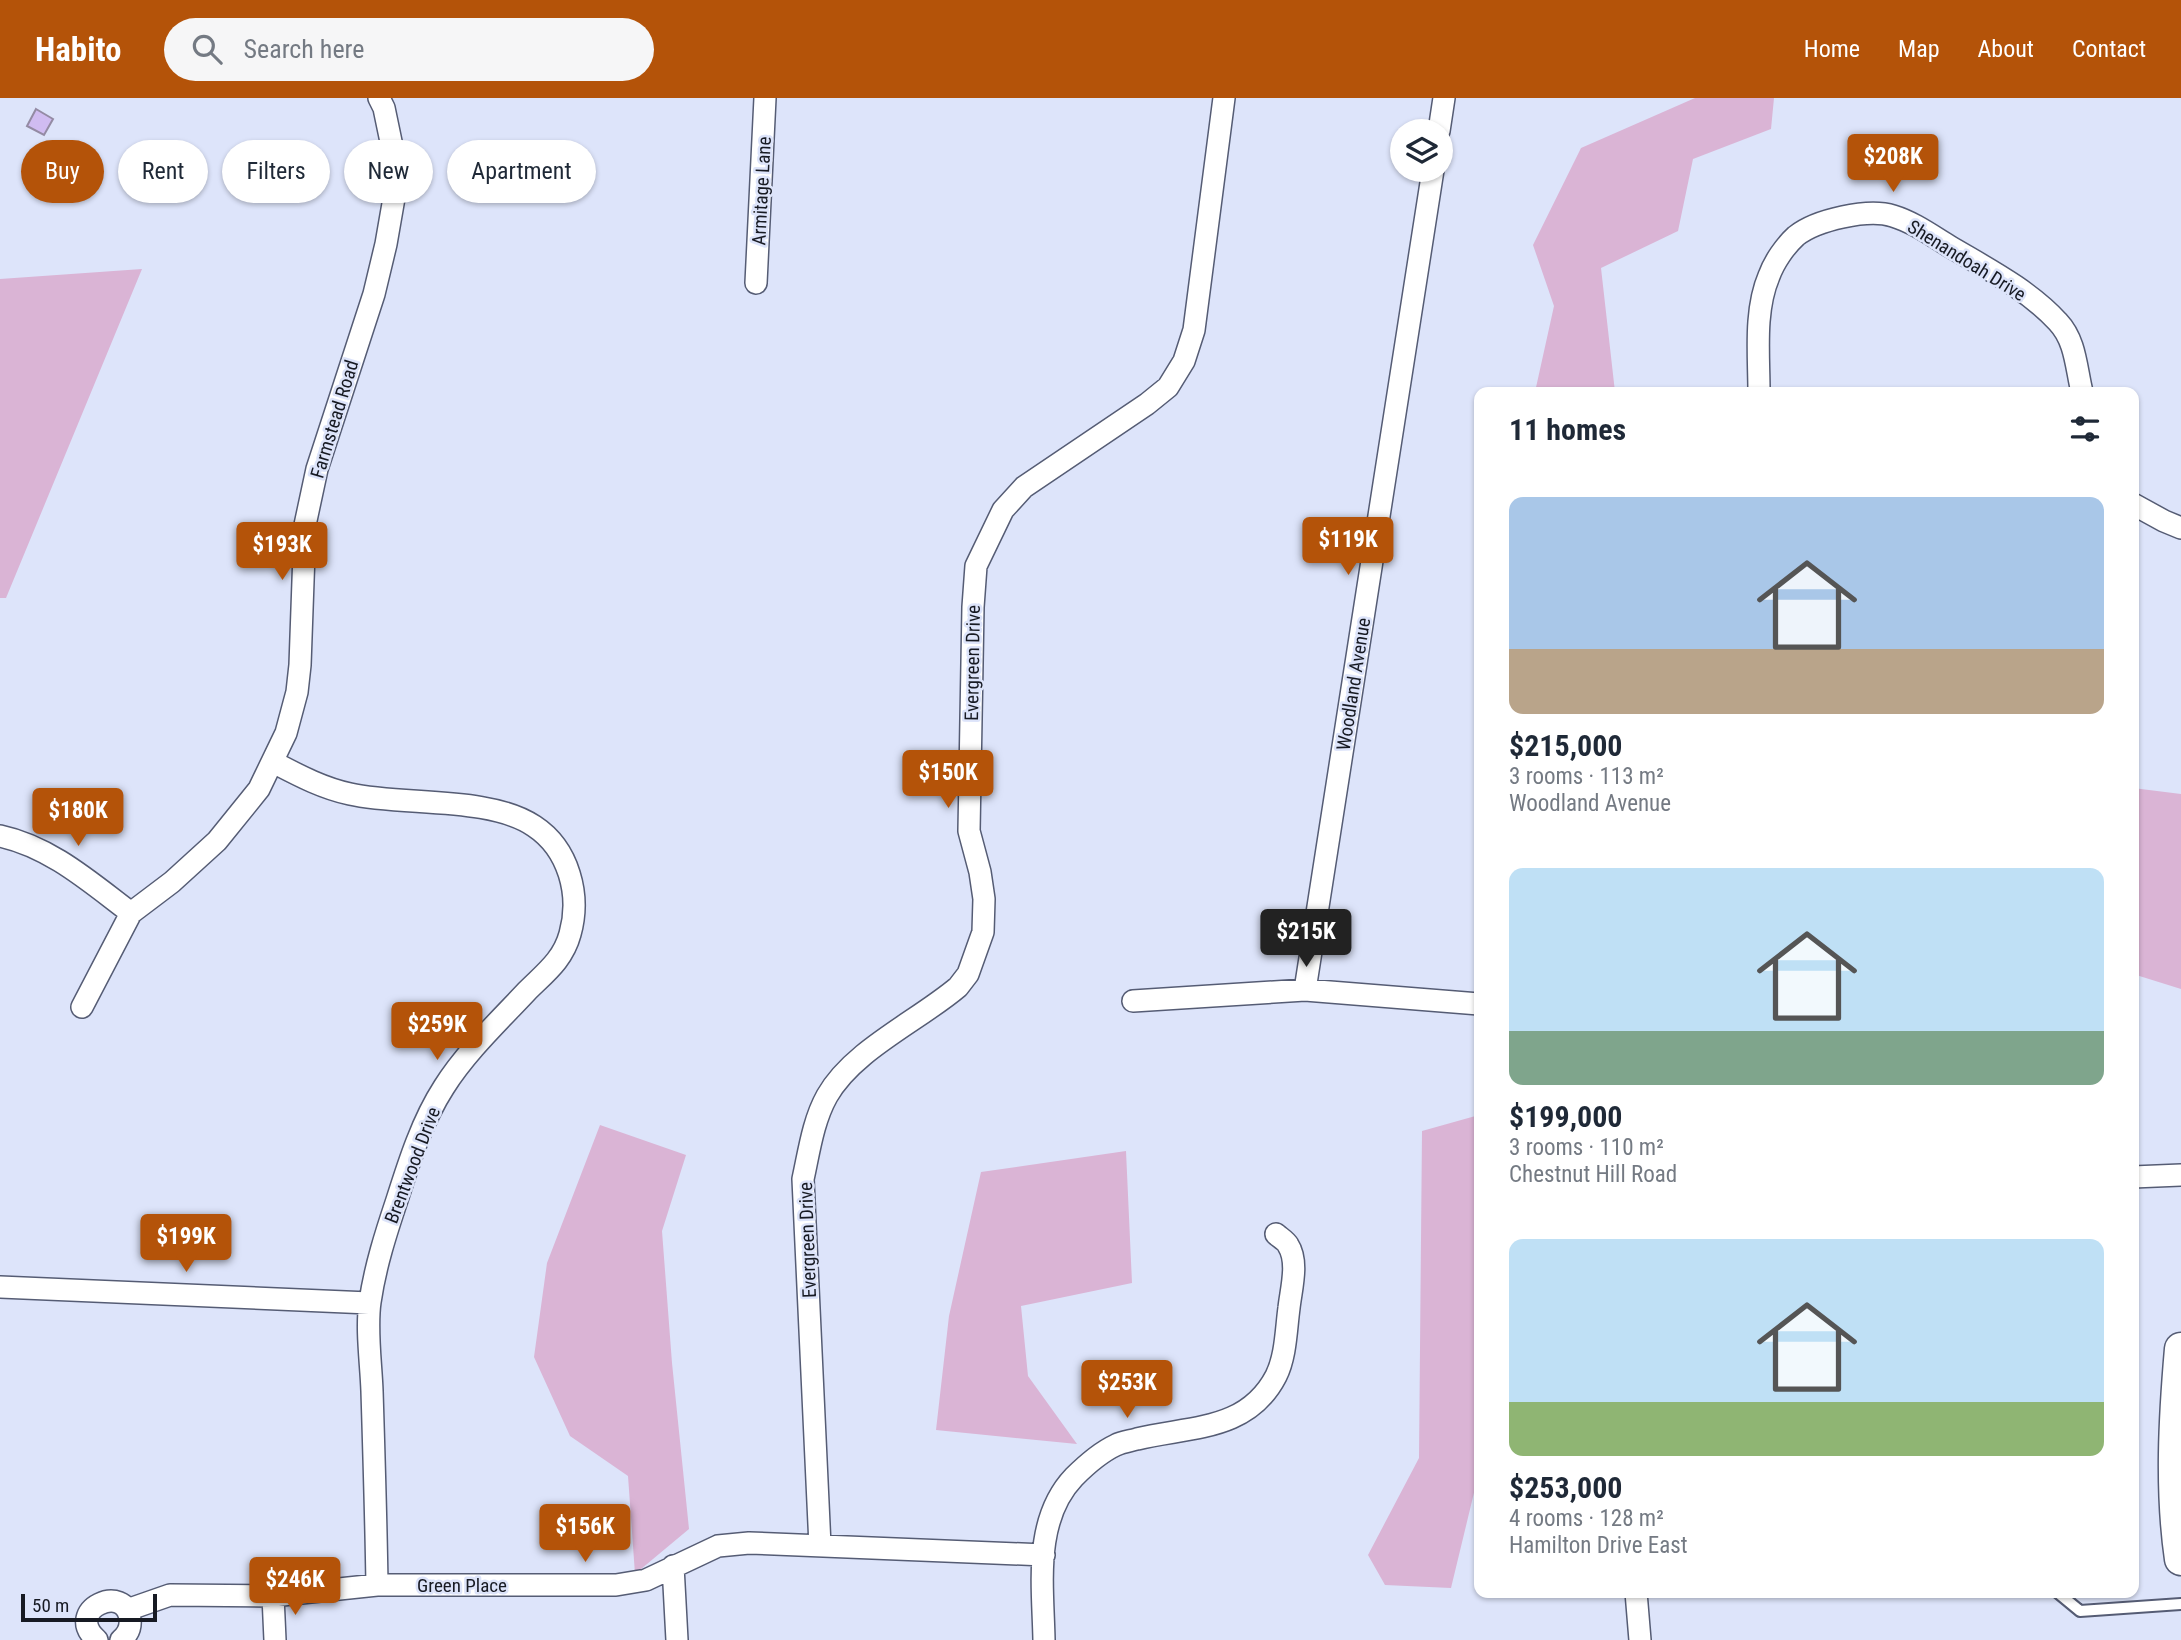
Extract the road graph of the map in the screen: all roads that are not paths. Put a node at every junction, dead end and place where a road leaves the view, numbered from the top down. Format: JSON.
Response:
{"nodes":[{"id":1,"x":379,"y":98,"type":"edge"},
{"id":2,"x":765,"y":98,"type":"edge"},
{"id":3,"x":1224,"y":98,"type":"edge"},
{"id":4,"x":1444,"y":98,"type":"edge"},
{"id":5,"x":1440,"y":119,"type":"edge"},
{"id":6,"x":1431,"y":182,"type":"edge"},
{"id":7,"x":757,"y":283,"type":"dead end"},
{"id":8,"x":1759,"y":387,"type":"edge"},
{"id":9,"x":2081,"y":387,"type":"edge"},
{"id":10,"x":2139,"y":507,"type":"edge"},
{"id":11,"x":2181,"y":528,"type":"edge"},
{"id":12,"x":273,"y":762,"type":"junction"},
{"id":13,"x":0,"y":836,"type":"edge"},
{"id":14,"x":131,"y":913,"type":"junction"},
{"id":15,"x":1305,"y":990,"type":"junction"},
{"id":16,"x":1133,"y":1001,"type":"dead end"},
{"id":17,"x":1474,"y":1004,"type":"edge"},
{"id":18,"x":82,"y":1007,"type":"dead end"},
{"id":19,"x":2181,"y":1175,"type":"edge"},
{"id":20,"x":2139,"y":1177,"type":"edge"},
{"id":21,"x":1276,"y":1234,"type":"dead end"},
{"id":22,"x":0,"y":1287,"type":"edge"},
{"id":23,"x":369,"y":1303,"type":"junction"},
{"id":24,"x":2181,"y":1349,"type":"edge"},
{"id":25,"x":820,"y":1546,"type":"junction"},
{"id":26,"x":1044,"y":1555,"type":"junction"},
{"id":27,"x":2181,"y":1559,"type":"edge"},
{"id":28,"x":673,"y":1566,"type":"junction"},
{"id":29,"x":377,"y":1585,"type":"junction"},
{"id":30,"x":273,"y":1596,"type":"junction"},
{"id":31,"x":1636,"y":1598,"type":"edge"},
{"id":32,"x":2064,"y":1598,"type":"edge"},
{"id":33,"x":2181,"y":1604,"type":"edge"},
{"id":34,"x":127,"y":1610,"type":"junction"},
{"id":35,"x":97,"y":1640,"type":"edge"},
{"id":36,"x":121,"y":1640,"type":"edge"},
{"id":37,"x":275,"y":1640,"type":"edge"},
{"id":38,"x":677,"y":1640,"type":"edge"},
{"id":39,"x":1044,"y":1640,"type":"edge"},
{"id":40,"x":1640,"y":1640,"type":"edge"}],
"edges":[{"from":1,"to":12,"type":"street","name":"Farmstead Road"},
{"from":2,"to":7,"type":"street","name":"Armitage Lane"},
{"from":3,"to":25,"type":"street","name":"Evergreen Drive"},
{"from":4,"to":5,"type":"street"},
{"from":6,"to":15,"type":"street","name":"Woodland Avenue"},
{"from":8,"to":9,"type":"street","name":"Shenandoah Drive"},
{"from":10,"to":11,"type":"street"},
{"from":12,"to":14,"type":"street","name":"Farmstead Road"},
{"from":12,"to":23,"type":"street","name":"Brentwood Drive"},
{"from":13,"to":14,"type":"street"},
{"from":14,"to":18,"type":"street","name":"Farmstead Road"},
{"from":15,"to":16,"type":"street"},
{"from":15,"to":17,"type":"street"},
{"from":19,"to":20,"type":"street"},
{"from":21,"to":26,"type":"street"},
{"from":22,"to":23,"type":"street"},
{"from":23,"to":29,"type":"street","name":"Brentwood Drive"},
{"from":24,"to":27,"type":"main road"},
{"from":25,"to":26,"type":"street","name":"Green Place"},
{"from":25,"to":28,"type":"street","name":"Green Place"},
{"from":26,"to":39,"type":"street"},
{"from":28,"to":29,"type":"street","name":"Green Place"},
{"from":28,"to":38,"type":"street"},
{"from":29,"to":30,"type":"street","name":"Green Place"},
{"from":30,"to":34,"type":"street","name":"Green Place"},
{"from":30,"to":37,"type":"street"},
{"from":31,"to":40,"type":"street"},
{"from":32,"to":33,"type":"lane"},
{"from":34,"to":35,"type":"street","name":"Green Place"},
{"from":34,"to":36,"type":"street"}]}
